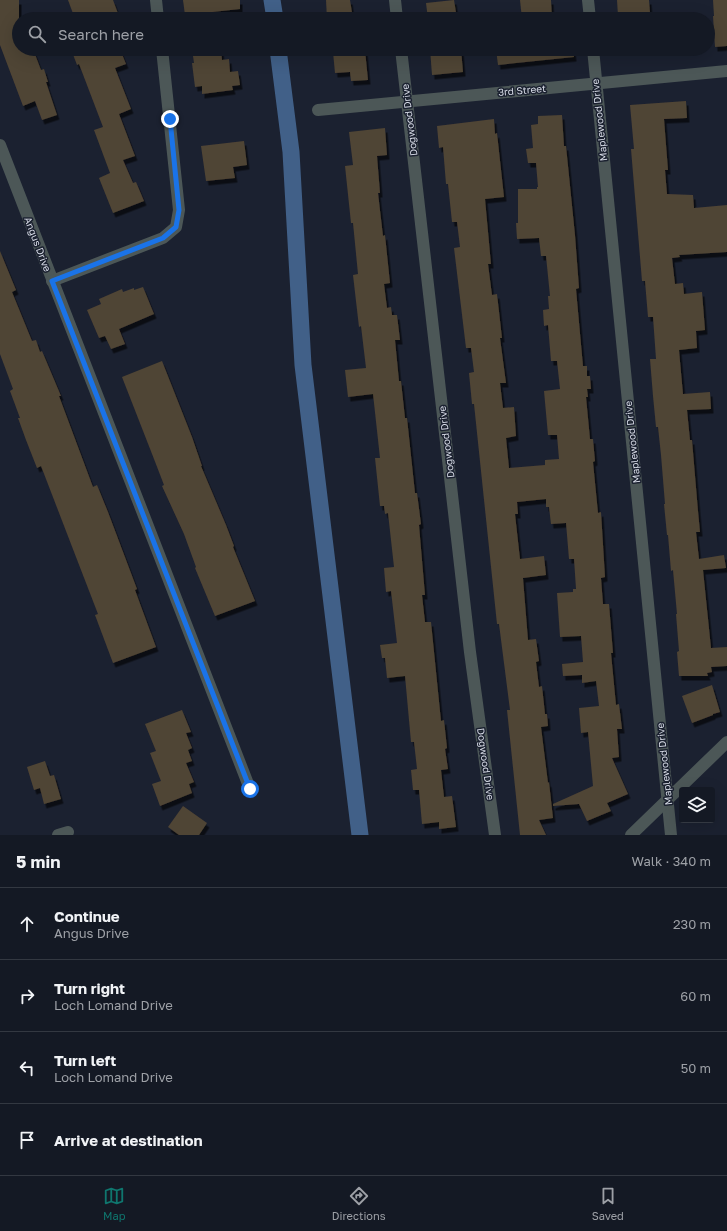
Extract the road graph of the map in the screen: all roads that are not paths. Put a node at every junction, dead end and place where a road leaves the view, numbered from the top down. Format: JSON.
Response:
{"nodes":[{"id":1,"x":156,"y":0,"type":"edge"},
{"id":2,"x":395,"y":0,"type":"edge"},
{"id":3,"x":588,"y":0,"type":"edge"},
{"id":4,"x":157,"y":12,"type":"edge"},
{"id":5,"x":396,"y":12,"type":"edge"},
{"id":6,"x":589,"y":12,"type":"edge"},
{"id":7,"x":163,"y":56,"type":"edge"},
{"id":8,"x":402,"y":56,"type":"edge"},
{"id":9,"x":594,"y":56,"type":"edge"},
{"id":10,"x":727,"y":71,"type":"edge"},
{"id":11,"x":596,"y":84,"type":"junction"},
{"id":12,"x":407,"y":101,"type":"junction"},
{"id":13,"x":318,"y":110,"type":"dead end"},
{"id":14,"x":0,"y":146,"type":"edge"},
{"id":15,"x":52,"y":281,"type":"junction"},
{"id":16,"x":727,"y":742,"type":"edge"},
{"id":17,"x":250,"y":789,"type":"dead end"},
{"id":18,"x":668,"y":801,"type":"junction"},
{"id":19,"x":495,"y":835,"type":"edge"},
{"id":20,"x":631,"y":835,"type":"edge"},
{"id":21,"x":671,"y":835,"type":"edge"}],
"edges":[{"from":1,"to":4,"type":"street"},
{"from":2,"to":5,"type":"street"},
{"from":3,"to":6,"type":"street"},
{"from":7,"to":15,"type":"street"},
{"from":8,"to":12,"type":"street","name":"Dogwood Drive"},
{"from":9,"to":11,"type":"street","name":"Maplewood Drive"},
{"from":10,"to":11,"type":"street","name":"3rd Street"},
{"from":11,"to":12,"type":"street","name":"3rd Street"},
{"from":11,"to":18,"type":"street","name":"Maplewood Drive"},
{"from":12,"to":13,"type":"street","name":"3rd Street"},
{"from":12,"to":19,"type":"street","name":"Dogwood Drive"},
{"from":14,"to":15,"type":"street","name":"Angus Drive"},
{"from":15,"to":17,"type":"street","name":"Angus Drive"},
{"from":16,"to":18,"type":"street"},
{"from":18,"to":20,"type":"street"},
{"from":18,"to":21,"type":"street","name":"Maplewood Drive"}]}
